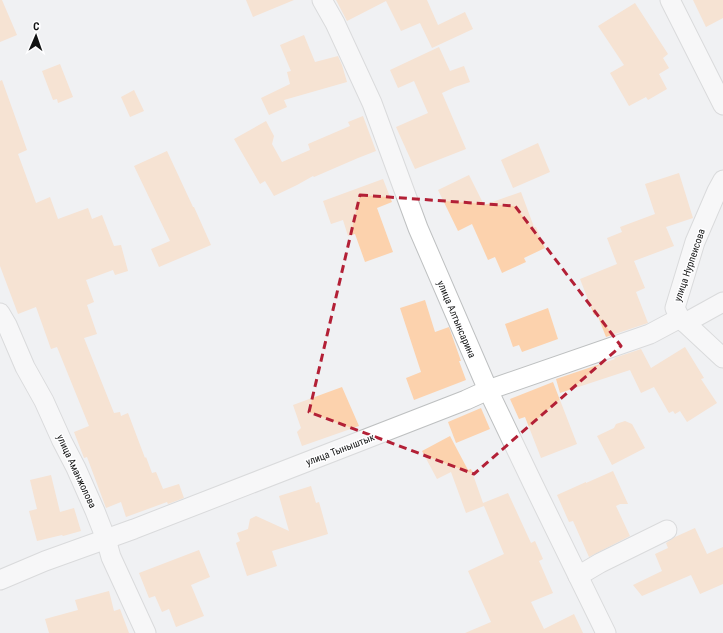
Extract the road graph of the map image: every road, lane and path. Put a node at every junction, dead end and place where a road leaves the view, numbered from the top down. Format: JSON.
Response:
{"nodes":[{"id":1,"x":322,"y":0,"type":"edge"},
{"id":2,"x":670,"y":0,"type":"edge"},
{"id":3,"x":719,"y":82,"type":"edge"},
{"id":4,"x":723,"y":105,"type":"edge"},
{"id":5,"x":723,"y":180,"type":"edge"},
{"id":6,"x":723,"y":302,"type":"edge"},
{"id":7,"x":0,"y":313,"type":"edge"},
{"id":8,"x":683,"y":321,"type":"junction"},
{"id":9,"x":723,"y":358,"type":"edge"},
{"id":10,"x":488,"y":390,"type":"junction"},
{"id":11,"x":667,"y":530,"type":"dead end"},
{"id":12,"x":106,"y":539,"type":"junction"},
{"id":13,"x":578,"y":576,"type":"junction"},
{"id":14,"x":0,"y":580,"type":"edge"},
{"id":15,"x":146,"y":633,"type":"edge"},
{"id":16,"x":606,"y":633,"type":"edge"}],
"edges":[{"from":1,"to":10,"type":"street","name":"улица Алтынсарина"},
{"from":2,"to":3,"type":"street"},
{"from":3,"to":4,"type":"street"},
{"from":5,"to":8,"type":"street","name":"улица Нурпеисова"},
{"from":6,"to":8,"type":"street","name":"улица Тыныштык"},
{"from":7,"to":12,"type":"street","name":"улица Аманжолова"},
{"from":8,"to":9,"type":"street"},
{"from":8,"to":10,"type":"street","name":"улица Тыныштык"},
{"from":10,"to":12,"type":"street","name":"улица Тыныштык"},
{"from":10,"to":13,"type":"street","name":"улица Алтынсарина"},
{"from":11,"to":13,"type":"street"},
{"from":12,"to":14,"type":"street","name":"улица Тыныштык"},
{"from":12,"to":15,"type":"street","name":"улица Аманжолова"},
{"from":13,"to":16,"type":"street","name":"улица Алтынсарина"}]}
